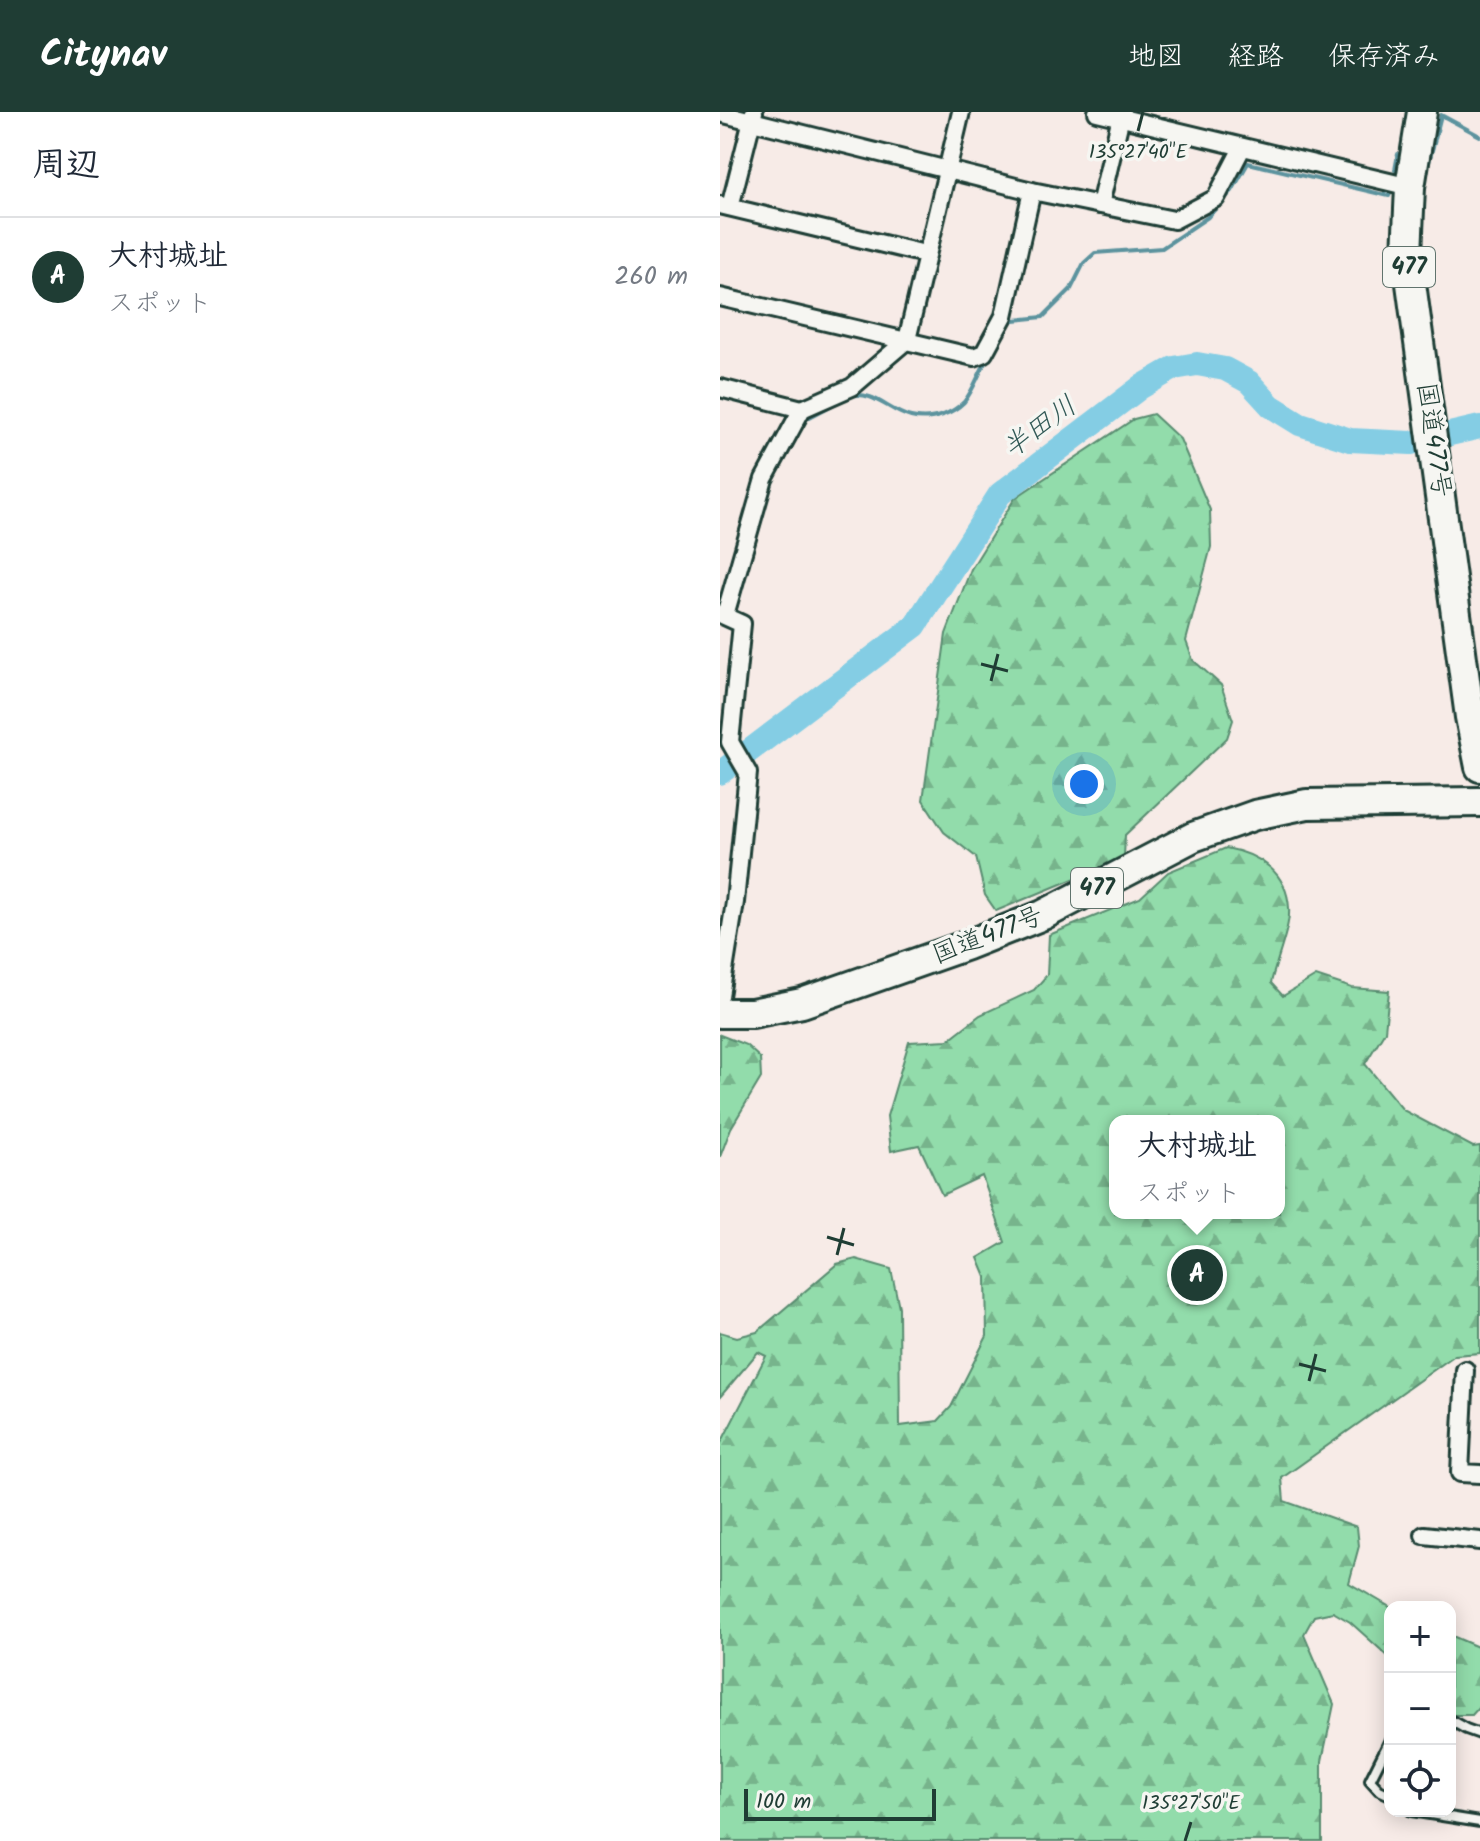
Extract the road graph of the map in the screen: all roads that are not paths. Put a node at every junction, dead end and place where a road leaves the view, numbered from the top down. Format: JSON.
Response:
{"nodes":[{"id":1,"x":961,"y":112,"type":"edge"},
{"id":2,"x":1097,"y":112,"type":"edge"},
{"id":3,"x":1422,"y":112,"type":"edge"},
{"id":4,"x":720,"y":113,"type":"edge"},
{"id":5,"x":1121,"y":115,"type":"edge"},
{"id":6,"x":753,"y":117,"type":"edge"},
{"id":7,"x":1242,"y":148,"type":"junction"},
{"id":8,"x":946,"y":169,"type":"junction"},
{"id":9,"x":1410,"y":187,"type":"junction"},
{"id":10,"x":1032,"y":191,"type":"junction"},
{"id":11,"x":1100,"y":205,"type":"junction"},
{"id":12,"x":725,"y":206,"type":"edge"},
{"id":13,"x":925,"y":254,"type":"junction"},
{"id":14,"x":720,"y":297,"type":"edge"},
{"id":15,"x":907,"y":340,"type":"junction"},
{"id":16,"x":720,"y":388,"type":"edge"},
{"id":17,"x":802,"y":409,"type":"junction"},
{"id":18,"x":722,"y":615,"type":"edge"},
{"id":19,"x":1480,"y":767,"type":"edge"},
{"id":20,"x":1480,"y":802,"type":"edge"},
{"id":21,"x":720,"y":996,"type":"edge"},
{"id":22,"x":720,"y":1013,"type":"edge"},
{"id":23,"x":1465,"y":1370,"type":"dead end"},
{"id":24,"x":1480,"y":1474,"type":"edge"},
{"id":25,"x":1424,"y":1535,"type":"dead end"},
{"id":26,"x":1480,"y":1541,"type":"edge"},
{"id":27,"x":1456,"y":1723,"type":"edge"},
{"id":28,"x":1480,"y":1734,"type":"edge"},
{"id":29,"x":1384,"y":1752,"type":"edge"},
{"id":30,"x":1384,"y":1792,"type":"edge"},
{"id":31,"x":1449,"y":1817,"type":"edge"},
{"id":32,"x":1480,"y":1822,"type":"edge"}],
"edges":[{"from":1,"to":8,"type":"street"},
{"from":2,"to":5,"type":"street"},
{"from":3,"to":9,"type":"highway","name":"国道477号","number":"477"},
{"from":4,"to":6,"type":"street"},
{"from":5,"to":7,"type":"street"},
{"from":5,"to":11,"type":"street"},
{"from":6,"to":8,"type":"street"},
{"from":6,"to":12,"type":"street"},
{"from":7,"to":9,"type":"street"},
{"from":7,"to":11,"type":"street"},
{"from":8,"to":10,"type":"street"},
{"from":8,"to":13,"type":"street"},
{"from":9,"to":19,"type":"highway","name":"国道477号","number":"477"},
{"from":10,"to":11,"type":"street"},
{"from":10,"to":15,"type":"street"},
{"from":12,"to":13,"type":"street"},
{"from":13,"to":15,"type":"street"},
{"from":14,"to":15,"type":"street"},
{"from":15,"to":17,"type":"street"},
{"from":16,"to":17,"type":"street"},
{"from":17,"to":18,"type":"street"},
{"from":18,"to":21,"type":"street"},
{"from":20,"to":22,"type":"highway","name":"国道477号","number":"477"},
{"from":23,"to":24,"type":"street"},
{"from":25,"to":26,"type":"street"},
{"from":27,"to":28,"type":"lane"},
{"from":29,"to":30,"type":"lane"},
{"from":31,"to":32,"type":"lane"}]}
